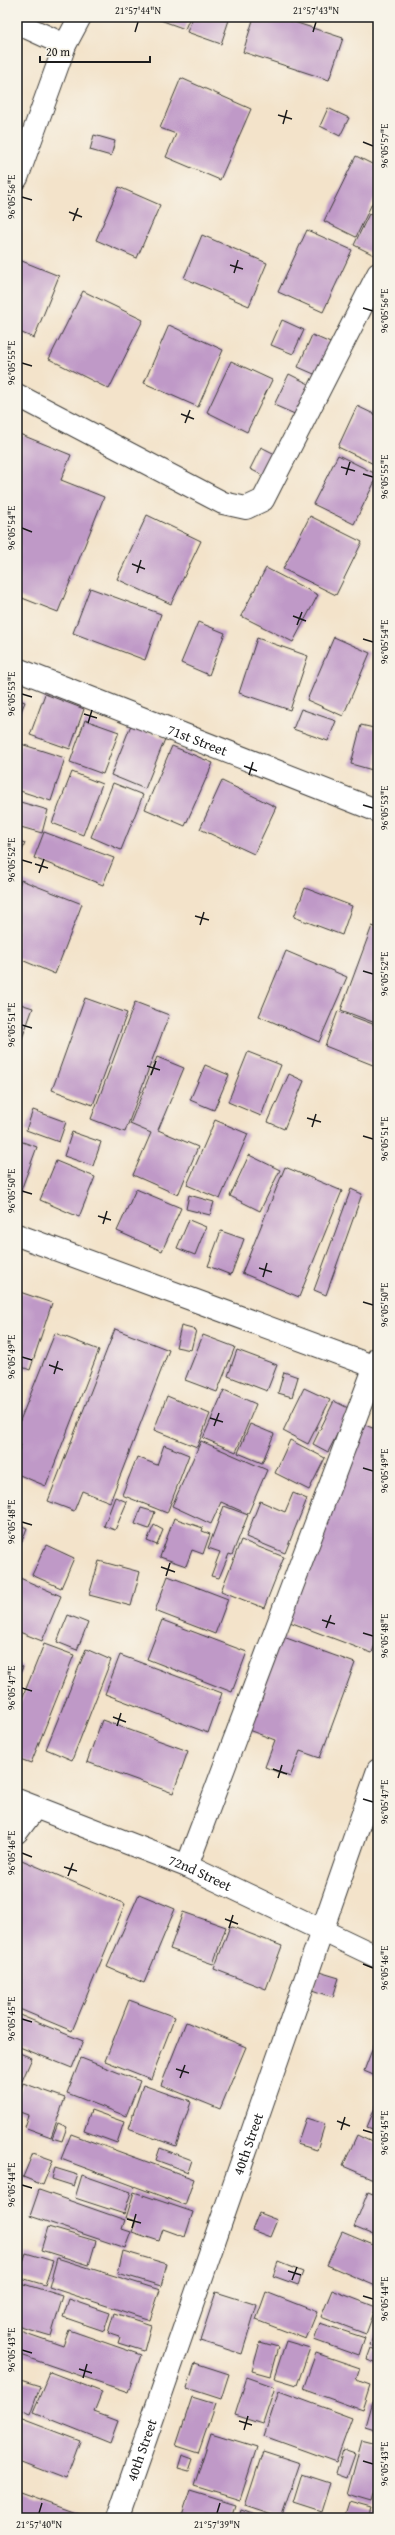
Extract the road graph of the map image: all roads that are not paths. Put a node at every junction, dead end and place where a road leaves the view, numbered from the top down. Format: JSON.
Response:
{"nodes":[{"id":1,"x":80,"y":17,"type":"edge"},
{"id":2,"x":17,"y":23,"type":"edge"},
{"id":3,"x":66,"y":45,"type":"junction"},
{"id":4,"x":17,"y":178,"type":"edge"},
{"id":5,"x":378,"y":274,"type":"edge"},
{"id":6,"x":17,"y":395,"type":"edge"},
{"id":7,"x":17,"y":669,"type":"edge"},
{"id":8,"x":378,"y":811,"type":"edge"},
{"id":9,"x":17,"y":1235,"type":"edge"},
{"id":10,"x":377,"y":1365,"type":"edge"},
{"id":11,"x":378,"y":1770,"type":"edge"},
{"id":12,"x":26,"y":1804,"type":"edge"},
{"id":13,"x":17,"y":1832,"type":"edge"},
{"id":14,"x":187,"y":1866,"type":"junction"},
{"id":15,"x":321,"y":1931,"type":"junction"},
{"id":16,"x":378,"y":1956,"type":"edge"},
{"id":17,"x":118,"y":2518,"type":"edge"}],
"edges":[{"from":1,"to":3,"type":"street"},
{"from":2,"to":3,"type":"street"},
{"from":3,"to":4,"type":"street"},
{"from":5,"to":6,"type":"street"},
{"from":7,"to":8,"type":"street","name":"71st Street"},
{"from":9,"to":10,"type":"street"},
{"from":10,"to":14,"type":"street"},
{"from":11,"to":15,"type":"street","name":"40th Street"},
{"from":12,"to":13,"type":"street"},
{"from":12,"to":14,"type":"street","name":"72nd Street"},
{"from":14,"to":15,"type":"street","name":"72nd Street"},
{"from":15,"to":16,"type":"street","name":"72nd Street"},
{"from":15,"to":17,"type":"street","name":"40th Street"}]}
